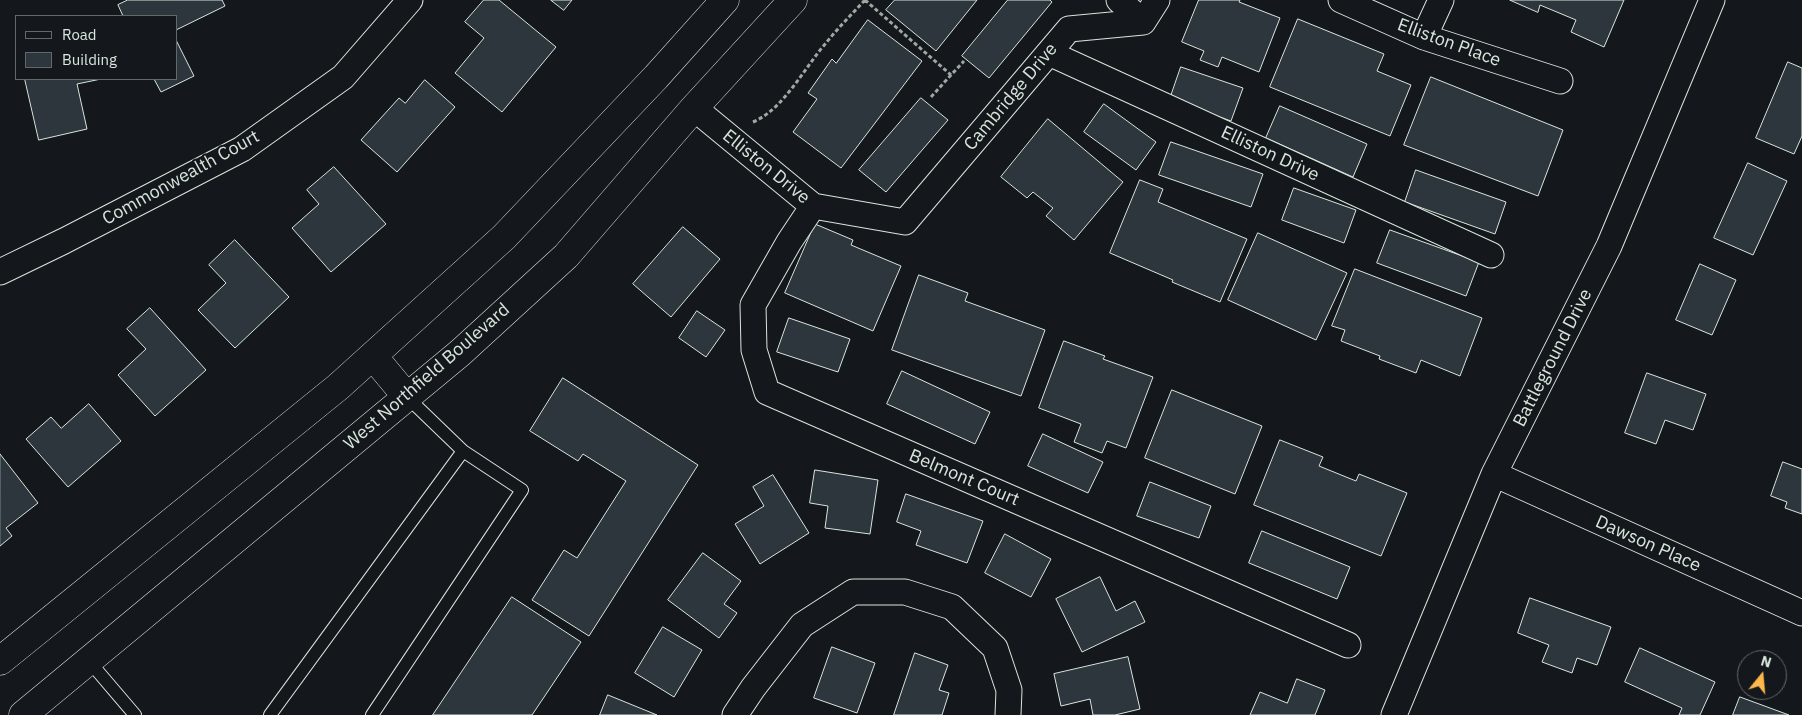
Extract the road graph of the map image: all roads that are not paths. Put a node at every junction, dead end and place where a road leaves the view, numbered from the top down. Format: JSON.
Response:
{"nodes":[{"id":1,"x":410,"y":0,"type":"edge"},
{"id":2,"x":725,"y":0,"type":"edge"},
{"id":3,"x":793,"y":0,"type":"edge"},
{"id":4,"x":1119,"y":0,"type":"edge"},
{"id":5,"x":1157,"y":0,"type":"edge"},
{"id":6,"x":1341,"y":0,"type":"edge"},
{"id":7,"x":1442,"y":0,"type":"edge"},
{"id":8,"x":1712,"y":0,"type":"edge"},
{"id":9,"x":1143,"y":22,"type":"junction"},
{"id":10,"x":1424,"y":37,"type":"junction"},
{"id":11,"x":1048,"y":52,"type":"junction"},
{"id":12,"x":1560,"y":81,"type":"dead end"},
{"id":13,"x":694,"y":108,"type":"junction"},
{"id":14,"x":813,"y":206,"type":"junction"},
{"id":15,"x":905,"y":222,"type":"joint"},
{"id":16,"x":1491,"y":255,"type":"dead end"},
{"id":17,"x":0,"y":272,"type":"edge"},
{"id":18,"x":373,"y":356,"type":"junction"},
{"id":19,"x":407,"y":397,"type":"junction"},
{"id":20,"x":463,"y":451,"type":"junction"},
{"id":21,"x":1494,"y":474,"type":"junction"},
{"id":22,"x":1802,"y":613,"type":"edge"},
{"id":23,"x":1348,"y":645,"type":"dead end"},
{"id":24,"x":0,"y":661,"type":"edge"},
{"id":25,"x":89,"y":661,"type":"junction"},
{"id":26,"x":23,"y":715,"type":"edge"},
{"id":27,"x":134,"y":715,"type":"edge"},
{"id":28,"x":270,"y":715,"type":"edge"},
{"id":29,"x":372,"y":715,"type":"edge"},
{"id":30,"x":736,"y":715,"type":"edge"},
{"id":31,"x":1008,"y":715,"type":"edge"},
{"id":32,"x":1394,"y":715,"type":"edge"}],
"edges":[{"from":1,"to":17,"type":"street","name":"Commonwealth Court"},
{"from":2,"to":18,"type":"main road"},
{"from":3,"to":13,"type":"main road","name":"West Northfield Boulevard"},
{"from":4,"to":9,"type":"street"},
{"from":5,"to":9,"type":"street"},
{"from":6,"to":10,"type":"street","name":"Elliston Place"},
{"from":7,"to":10,"type":"street"},
{"from":8,"to":21,"type":"street","name":"Battleground Drive"},
{"from":9,"to":11,"type":"street","name":"Cambridge Drive"},
{"from":10,"to":12,"type":"street","name":"Elliston Place"},
{"from":11,"to":15,"type":"street","name":"Cambridge Drive"},
{"from":11,"to":16,"type":"street","name":"Elliston Drive"},
{"from":13,"to":14,"type":"street","name":"Elliston Drive"},
{"from":13,"to":19,"type":"main road","name":"West Northfield Boulevard"},
{"from":14,"to":15,"type":"street","name":"Elliston Drive"},
{"from":14,"to":23,"type":"street","name":"Belmont Court"},
{"from":18,"to":19,"type":"main road"},
{"from":18,"to":24,"type":"main road"},
{"from":19,"to":20,"type":"lane"},
{"from":19,"to":25,"type":"main road","name":"West Northfield Boulevard"},
{"from":20,"to":28,"type":"lane"},
{"from":20,"to":29,"type":"lane"},
{"from":21,"to":22,"type":"street","name":"Dawson Place"},
{"from":21,"to":32,"type":"street","name":"Battleground Drive"},
{"from":25,"to":26,"type":"main road","name":"West Northfield Boulevard"},
{"from":25,"to":27,"type":"lane"},
{"from":30,"to":31,"type":"street"}]}
